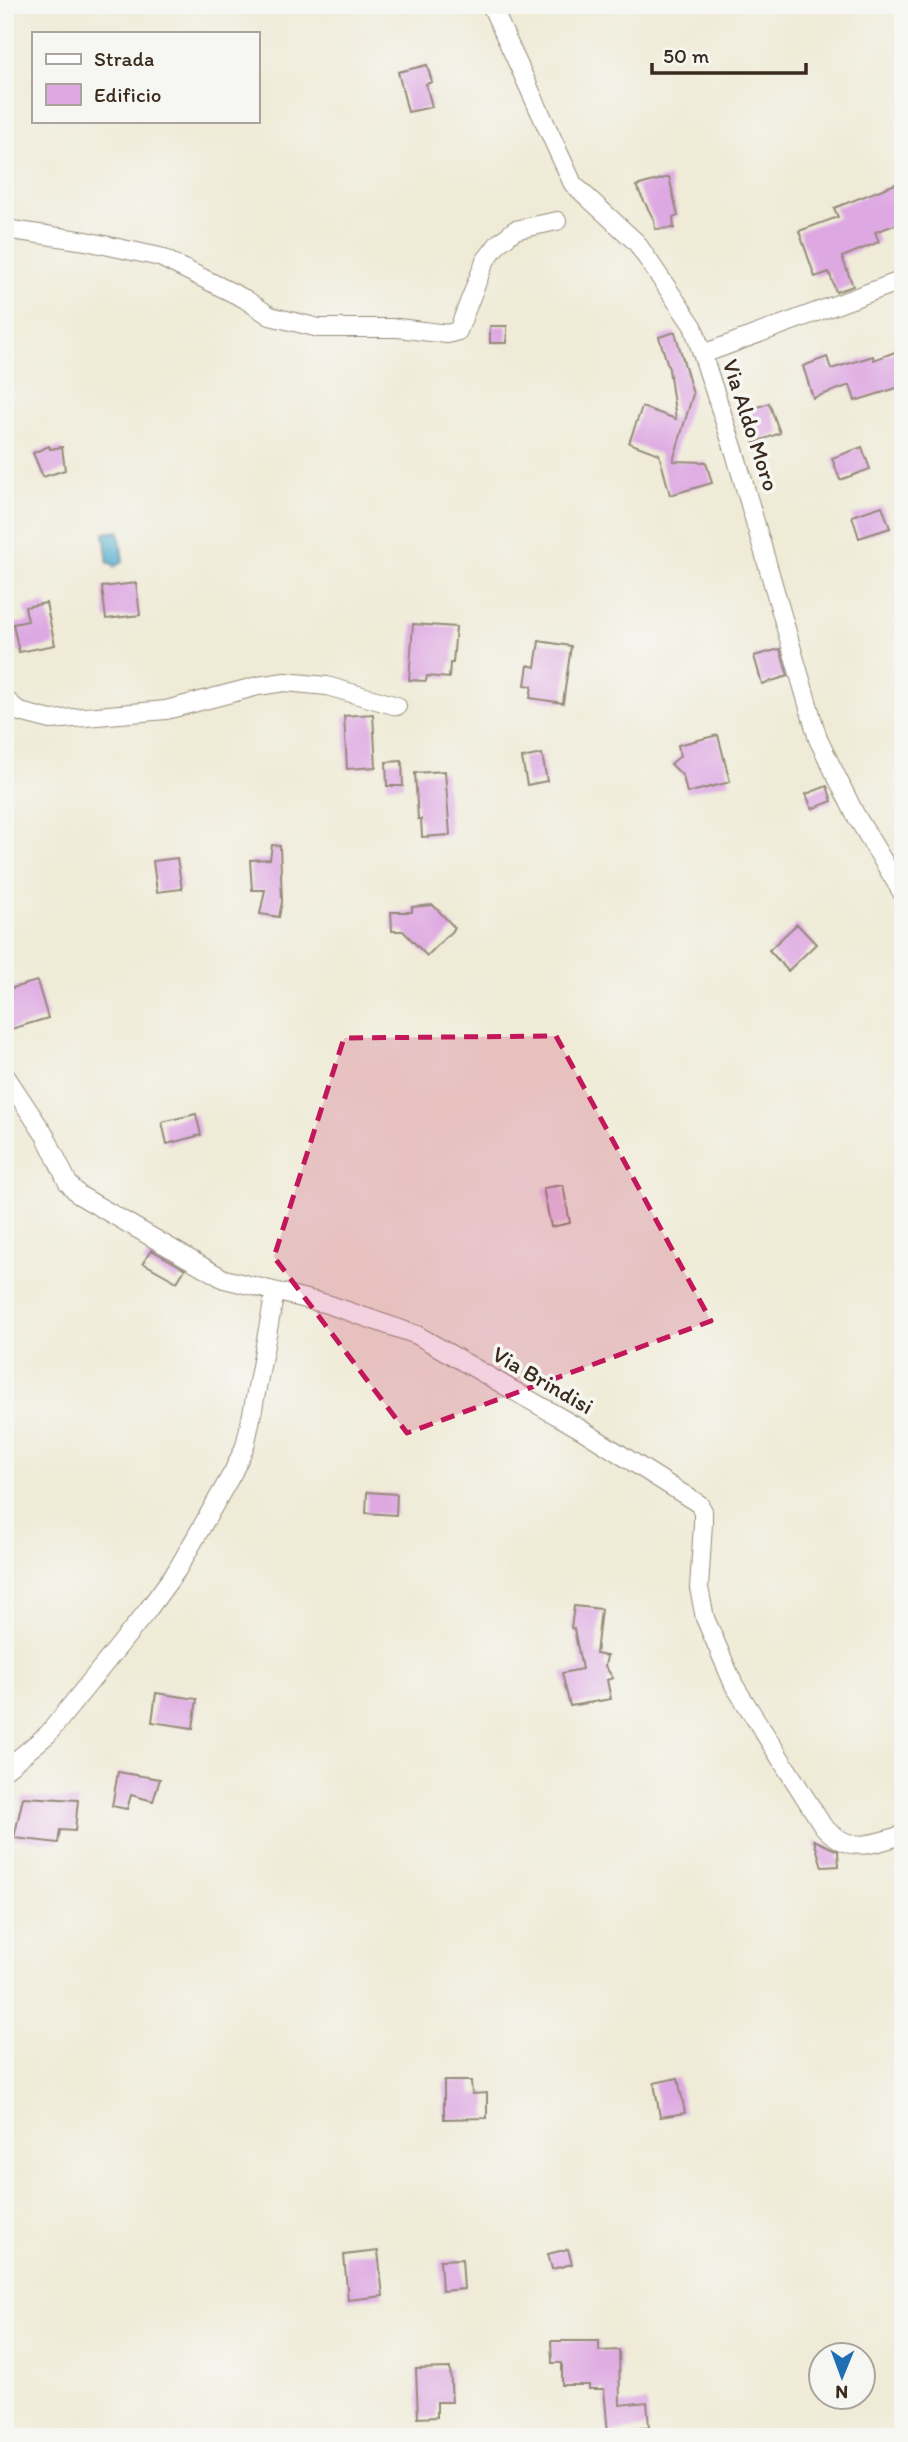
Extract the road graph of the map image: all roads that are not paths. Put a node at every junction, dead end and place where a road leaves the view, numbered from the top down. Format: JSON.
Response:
{"nodes":[{"id":1,"x":491,"y":5,"type":"edge"},
{"id":2,"x":556,"y":221,"type":"dead end"},
{"id":3,"x":5,"y":229,"type":"edge"},
{"id":4,"x":903,"y":280,"type":"edge"},
{"id":5,"x":702,"y":354,"type":"junction"},
{"id":6,"x":5,"y":699,"type":"edge"},
{"id":7,"x":397,"y":706,"type":"dead end"},
{"id":8,"x":903,"y":894,"type":"edge"},
{"id":9,"x":5,"y":1075,"type":"edge"},
{"id":10,"x":275,"y":1292,"type":"junction"},
{"id":11,"x":7,"y":1768,"type":"edge"},
{"id":12,"x":903,"y":1835,"type":"edge"},
{"id":13,"x":903,"y":2165,"type":"edge"},
{"id":14,"x":903,"y":2172,"type":"edge"}],
"edges":[{"from":1,"to":5,"type":"street","name":"Via Aldo Moro"},
{"from":2,"to":3,"type":"street"},
{"from":4,"to":5,"type":"street"},
{"from":5,"to":8,"type":"street","name":"Via Aldo Moro"},
{"from":6,"to":7,"type":"street"},
{"from":9,"to":10,"type":"street","name":"Via Brindisi"},
{"from":10,"to":11,"type":"street"},
{"from":10,"to":12,"type":"street","name":"Via Brindisi"},
{"from":13,"to":14,"type":"street"}]}
